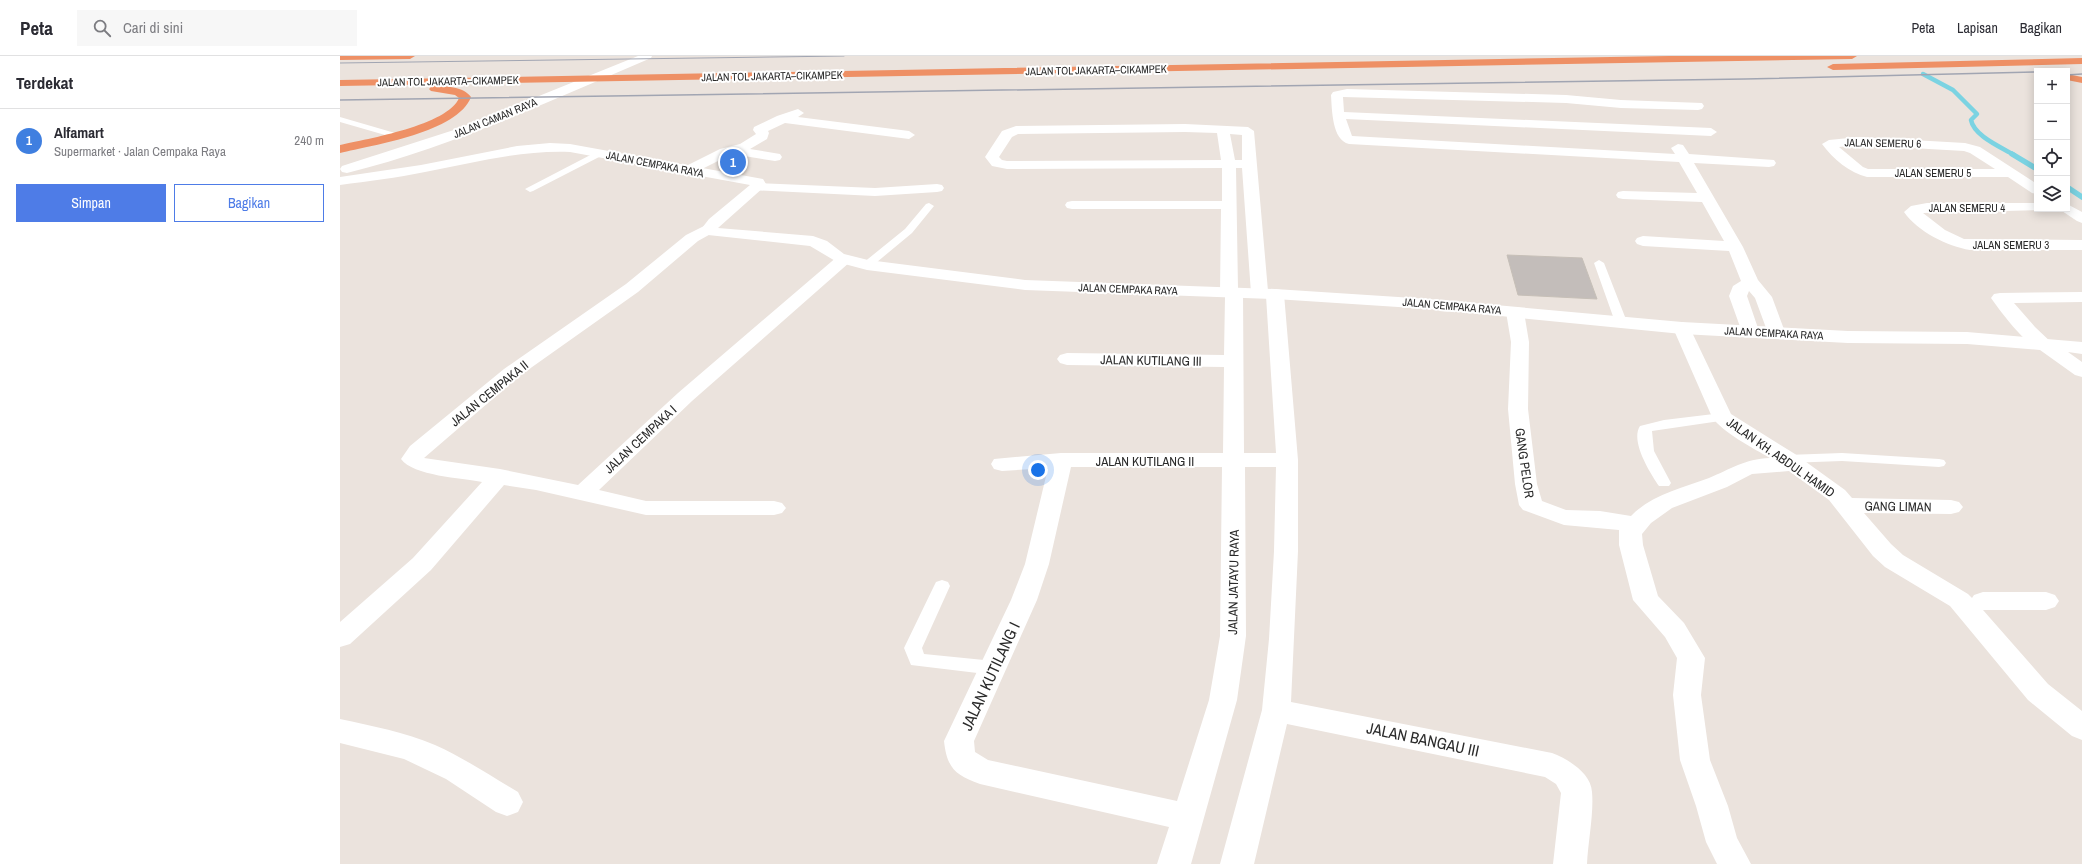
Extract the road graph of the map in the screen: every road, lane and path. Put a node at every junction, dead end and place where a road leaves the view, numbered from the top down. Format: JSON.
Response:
{"nodes":[{"id":1,"x":410,"y":56,"type":"edge"},
{"id":2,"x":629,"y":56,"type":"edge"},
{"id":3,"x":1852,"y":56,"type":"edge"},
{"id":4,"x":2063,"y":56,"type":"edge"},
{"id":5,"x":340,"y":57,"type":"edge"},
{"id":6,"x":650,"y":60,"type":"edge"},
{"id":7,"x":2082,"y":61,"type":"edge"},
{"id":8,"x":1946,"y":65,"type":"junction"},
{"id":9,"x":596,"y":66,"type":"dead end"},
{"id":10,"x":1772,"y":69,"type":"dead end"},
{"id":11,"x":1041,"y":71,"type":"junction"},
{"id":12,"x":2034,"y":72,"type":"edge"},
{"id":13,"x":1393,"y":76,"type":"dead end"},
{"id":14,"x":2070,"y":78,"type":"edge"},
{"id":15,"x":2082,"y":80,"type":"edge"},
{"id":16,"x":340,"y":83,"type":"edge"},
{"id":17,"x":340,"y":90,"type":"edge"},
{"id":18,"x":1486,"y":97,"type":"junction"},
{"id":19,"x":1658,"y":106,"type":"junction"},
{"id":20,"x":1698,"y":106,"type":"dead end"},
{"id":21,"x":798,"y":113,"type":"dead end"},
{"id":22,"x":1338,"y":115,"type":"junction"},
{"id":23,"x":340,"y":118,"type":"edge"},
{"id":24,"x":781,"y":119,"type":"junction"},
{"id":25,"x":1492,"y":123,"type":"junction"},
{"id":26,"x":1223,"y":129,"type":"junction"},
{"id":27,"x":1667,"y":130,"type":"junction"},
{"id":28,"x":1711,"y":132,"type":"dead end"},
{"id":29,"x":392,"y":136,"type":"junction"},
{"id":30,"x":909,"y":136,"type":"dead end"},
{"id":31,"x":340,"y":149,"type":"edge"},
{"id":32,"x":1499,"y":149,"type":"junction"},
{"id":33,"x":734,"y":151,"type":"junction"},
{"id":34,"x":600,"y":153,"type":"junction"},
{"id":35,"x":775,"y":157,"type":"dead end"},
{"id":36,"x":1684,"y":158,"type":"junction"},
{"id":37,"x":340,"y":160,"type":"edge"},
{"id":38,"x":1769,"y":162,"type":"dead end"},
{"id":39,"x":1249,"y":164,"type":"junction"},
{"id":40,"x":1228,"y":165,"type":"junction"},
{"id":41,"x":690,"y":170,"type":"junction"},
{"id":42,"x":1858,"y":170,"type":"joint"},
{"id":43,"x":340,"y":171,"type":"edge"},
{"id":44,"x":2010,"y":173,"type":"junction"},
{"id":45,"x":340,"y":181,"type":"edge"},
{"id":46,"x":756,"y":187,"type":"junction"},
{"id":47,"x":937,"y":188,"type":"dead end"},
{"id":48,"x":2034,"y":188,"type":"edge"},
{"id":49,"x":530,"y":189,"type":"dead end"},
{"id":50,"x":1623,"y":196,"type":"dead end"},
{"id":51,"x":1707,"y":198,"type":"junction"},
{"id":52,"x":1072,"y":205,"type":"dead end"},
{"id":53,"x":1229,"y":205,"type":"junction"},
{"id":54,"x":930,"y":206,"type":"dead end"},
{"id":55,"x":2034,"y":207,"type":"edge"},
{"id":56,"x":2070,"y":211,"type":"edge"},
{"id":57,"x":2082,"y":218,"type":"edge"},
{"id":58,"x":710,"y":228,"type":"junction"},
{"id":59,"x":1941,"y":236,"type":"joint"},
{"id":60,"x":1643,"y":241,"type":"dead end"},
{"id":61,"x":2082,"y":245,"type":"edge"},
{"id":62,"x":1735,"y":247,"type":"junction"},
{"id":63,"x":844,"y":259,"type":"junction"},
{"id":64,"x":1599,"y":263,"type":"dead end"},
{"id":65,"x":867,"y":264,"type":"junction"},
{"id":66,"x":1750,"y":282,"type":"junction"},
{"id":67,"x":1231,"y":293,"type":"junction"},
{"id":68,"x":1267,"y":294,"type":"junction"},
{"id":69,"x":2082,"y":297,"type":"edge"},
{"id":70,"x":1515,"y":312,"type":"junction"},
{"id":71,"x":1621,"y":322,"type":"junction"},
{"id":72,"x":1682,"y":328,"type":"junction"},
{"id":73,"x":1750,"y":331,"type":"junction"},
{"id":74,"x":1776,"y":332,"type":"junction"},
{"id":75,"x":2045,"y":345,"type":"junction"},
{"id":76,"x":2082,"y":348,"type":"edge"},
{"id":77,"x":1067,"y":359,"type":"dead end"},
{"id":78,"x":1234,"y":361,"type":"junction"},
{"id":79,"x":2082,"y":371,"type":"edge"},
{"id":80,"x":1722,"y":416,"type":"junction"},
{"id":81,"x":1061,"y":460,"type":"junction"},
{"id":82,"x":1287,"y":460,"type":"junction"},
{"id":83,"x":1235,"y":461,"type":"junction"},
{"id":84,"x":1790,"y":461,"type":"junction"},
{"id":85,"x":1939,"y":463,"type":"dead end"},
{"id":86,"x":1002,"y":464,"type":"dead end"},
{"id":87,"x":500,"y":476,"type":"junction"},
{"id":88,"x":1664,"y":483,"type":"dead end"},
{"id":89,"x":583,"y":493,"type":"junction"},
{"id":90,"x":1845,"y":505,"type":"junction"},
{"id":91,"x":1951,"y":507,"type":"dead end"},
{"id":92,"x":774,"y":508,"type":"dead end"},
{"id":93,"x":1638,"y":524,"type":"junction"},
{"id":94,"x":942,"y":586,"type":"dead end"},
{"id":95,"x":1983,"y":600,"type":"dead end"},
{"id":96,"x":2046,"y":601,"type":"dead end"},
{"id":97,"x":340,"y":637,"type":"edge"},
{"id":98,"x":994,"y":668,"type":"junction"},
{"id":99,"x":1276,"y":710,"type":"junction"},
{"id":100,"x":2082,"y":728,"type":"edge"},
{"id":101,"x":340,"y":732,"type":"edge"},
{"id":102,"x":507,"y":802,"type":"dead end"},
{"id":103,"x":1187,"y":817,"type":"junction"},
{"id":104,"x":1174,"y":864,"type":"edge"},
{"id":105,"x":1237,"y":864,"type":"edge"},
{"id":106,"x":1570,"y":864,"type":"edge"},
{"id":107,"x":1734,"y":864,"type":"edge"}],
"edges":[{"from":1,"to":5,"type":"highway"},
{"from":2,"to":37,"type":"street","name":"JALAN CAMAN RAYA"},
{"from":3,"to":11,"type":"highway","name":"JALAN TOL JAKARTA–CIKAMPEK"},
{"from":4,"to":7,"type":"highway"},
{"from":6,"to":9,"type":"highway"},
{"from":6,"to":43,"type":"street","name":"JALAN CAMAN RAYA"},
{"from":7,"to":8,"type":"highway"},
{"from":8,"to":10,"type":"highway"},
{"from":8,"to":12,"type":"highway"},
{"from":11,"to":13,"type":"highway"},
{"from":11,"to":16,"type":"highway","name":"JALAN TOL JAKARTA–CIKAMPEK"},
{"from":14,"to":15,"type":"highway"},
{"from":17,"to":29,"type":"highway"},
{"from":18,"to":19,"type":"street"},
{"from":18,"to":22,"type":"street"},
{"from":18,"to":25,"type":"street"},
{"from":19,"to":20,"type":"street"},
{"from":19,"to":27,"type":"street"},
{"from":21,"to":24,"type":"street"},
{"from":22,"to":25,"type":"street"},
{"from":22,"to":32,"type":"street"},
{"from":23,"to":29,"type":"lane"},
{"from":24,"to":30,"type":"street"},
{"from":24,"to":33,"type":"street"},
{"from":25,"to":27,"type":"street"},
{"from":25,"to":32,"type":"street"},
{"from":26,"to":39,"type":"street"},
{"from":26,"to":40,"type":"street","name":"JALAN JATAYU RAYA"},
{"from":26,"to":40,"type":"street"},
{"from":27,"to":28,"type":"street"},
{"from":27,"to":36,"type":"street"},
{"from":29,"to":31,"type":"highway"},
{"from":32,"to":36,"type":"street"},
{"from":33,"to":35,"type":"street"},
{"from":33,"to":41,"type":"street"},
{"from":34,"to":41,"type":"street","name":"JALAN CEMPAKA RAYA"},
{"from":34,"to":45,"type":"street","name":"JALAN CEMPAKA RAYA"},
{"from":34,"to":49,"type":"lane"},
{"from":36,"to":38,"type":"street"},
{"from":36,"to":51,"type":"street"},
{"from":39,"to":40,"type":"street"},
{"from":39,"to":68,"type":"street"},
{"from":40,"to":53,"type":"street","name":"JALAN JATAYU RAYA"},
{"from":41,"to":46,"type":"street","name":"JALAN CEMPAKA RAYA"},
{"from":42,"to":44,"type":"street","name":"JALAN SEMERU 5"},
{"from":42,"to":44,"type":"street","name":"JALAN SEMERU 6"},
{"from":44,"to":48,"type":"street"},
{"from":46,"to":47,"type":"street"},
{"from":46,"to":58,"type":"street"},
{"from":50,"to":51,"type":"street"},
{"from":51,"to":62,"type":"street"},
{"from":52,"to":53,"type":"street"},
{"from":53,"to":67,"type":"street","name":"JALAN JATAYU RAYA"},
{"from":54,"to":65,"type":"lane"},
{"from":55,"to":59,"type":"street","name":"JALAN SEMERU 4"},
{"from":56,"to":57,"type":"street"},
{"from":58,"to":63,"type":"street","name":"JALAN CEMPAKA RAYA"},
{"from":58,"to":87,"type":"street","name":"JALAN CEMPAKA II"},
{"from":59,"to":61,"type":"street","name":"JALAN SEMERU 3"},
{"from":60,"to":62,"type":"street"},
{"from":62,"to":66,"type":"street"},
{"from":63,"to":65,"type":"street","name":"JALAN CEMPAKA RAYA"},
{"from":63,"to":89,"type":"street","name":"JALAN CEMPAKA I"},
{"from":64,"to":71,"type":"lane"},
{"from":65,"to":67,"type":"street","name":"JALAN CEMPAKA RAYA"},
{"from":66,"to":73,"type":"street"},
{"from":66,"to":74,"type":"street"},
{"from":67,"to":68,"type":"street","name":"JALAN CEMPAKA RAYA"},
{"from":67,"to":78,"type":"street","name":"JALAN JATAYU RAYA"},
{"from":68,"to":70,"type":"street","name":"JALAN CEMPAKA RAYA"},
{"from":68,"to":82,"type":"street"},
{"from":69,"to":75,"type":"street"},
{"from":70,"to":71,"type":"street","name":"JALAN CEMPAKA RAYA"},
{"from":70,"to":93,"type":"street","name":"GANG PELOR"},
{"from":71,"to":72,"type":"street","name":"JALAN CEMPAKA RAYA"},
{"from":72,"to":73,"type":"street","name":"JALAN CEMPAKA RAYA"},
{"from":72,"to":80,"type":"street","name":"JALAN KH. ABDUL HAMID"},
{"from":73,"to":74,"type":"street","name":"JALAN CEMPAKA RAYA"},
{"from":74,"to":75,"type":"street","name":"JALAN CEMPAKA RAYA"},
{"from":75,"to":76,"type":"street","name":"JALAN CEMPAKA RAYA"},
{"from":75,"to":79,"type":"street"},
{"from":77,"to":78,"type":"street","name":"JALAN KUTILANG III"},
{"from":78,"to":83,"type":"street","name":"JALAN JATAYU RAYA"},
{"from":80,"to":84,"type":"street","name":"JALAN KH. ABDUL HAMID"},
{"from":80,"to":88,"type":"lane"},
{"from":81,"to":83,"type":"street","name":"JALAN KUTILANG II"},
{"from":81,"to":86,"type":"street","name":"JALAN KUTILANG II"},
{"from":81,"to":98,"type":"street","name":"JALAN KUTILANG I"},
{"from":82,"to":83,"type":"street","name":"JALAN KUTILANG II"},
{"from":82,"to":99,"type":"street"},
{"from":83,"to":103,"type":"street","name":"JALAN JATAYU RAYA"},
{"from":84,"to":85,"type":"lane"},
{"from":84,"to":90,"type":"street","name":"JALAN KH. ABDUL HAMID"},
{"from":84,"to":93,"type":"street"},
{"from":87,"to":89,"type":"street","name":"JALAN CEMPAKA II"},
{"from":87,"to":97,"type":"street"},
{"from":89,"to":92,"type":"street"},
{"from":90,"to":91,"type":"street","name":"GANG LIMAN"},
{"from":90,"to":100,"type":"street","name":"JALAN KH. ABDUL HAMID"},
{"from":93,"to":107,"type":"street"},
{"from":94,"to":98,"type":"lane"},
{"from":95,"to":96,"type":"street"},
{"from":98,"to":103,"type":"street","name":"JALAN KUTILANG I"},
{"from":99,"to":105,"type":"street"},
{"from":99,"to":106,"type":"street","name":"JALAN BANGAU III"},
{"from":101,"to":102,"type":"street"},
{"from":103,"to":104,"type":"street","name":"JALAN JATAYU RAYA"}]}
